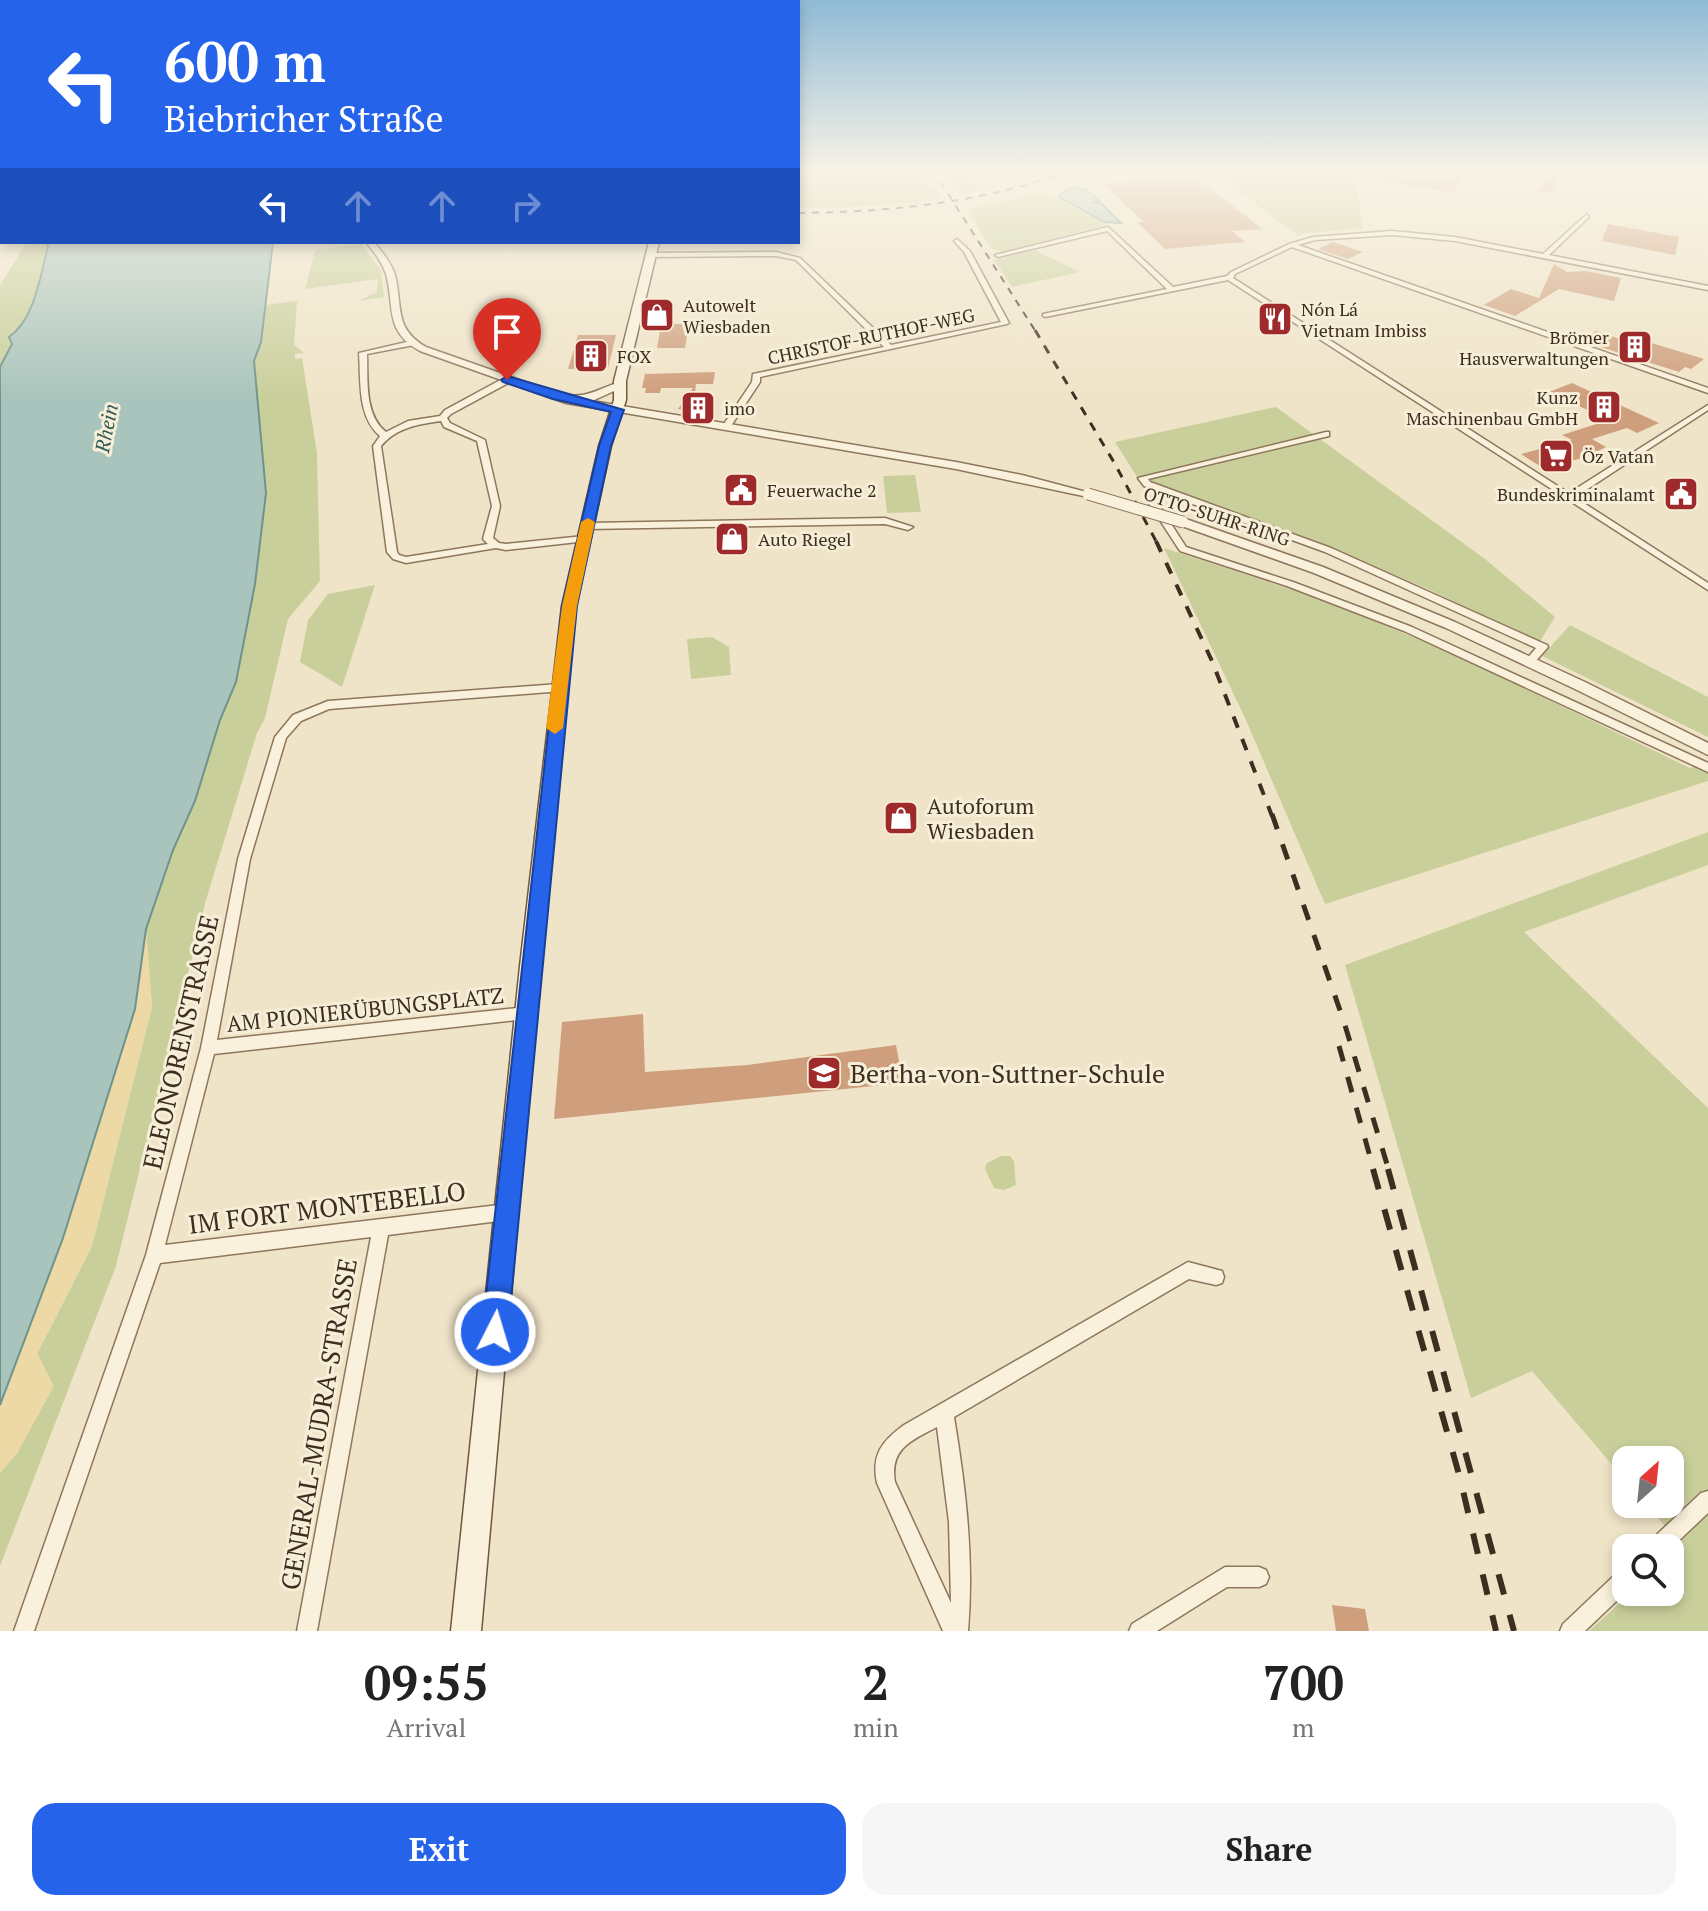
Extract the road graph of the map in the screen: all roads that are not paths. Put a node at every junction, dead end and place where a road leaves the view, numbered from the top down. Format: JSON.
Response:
{"nodes":[{"id":1,"x":373,"y":246,"type":"edge"},
{"id":2,"x":653,"y":246,"type":"edge"},
{"id":3,"x":962,"y":246,"type":"edge"},
{"id":4,"x":1036,"y":246,"type":"edge"},
{"id":5,"x":1126,"y":246,"type":"edge"},
{"id":6,"x":1289,"y":246,"type":"edge"},
{"id":7,"x":1294,"y":246,"type":"edge"},
{"id":8,"x":1487,"y":246,"type":"edge"},
{"id":9,"x":1555,"y":246,"type":"edge"},
{"id":10,"x":651,"y":255,"type":"junction"},
{"id":11,"x":998,"y":255,"type":"dead end"},
{"id":12,"x":1545,"y":256,"type":"junction"},
{"id":13,"x":1708,"y":273,"type":"edge"},
{"id":14,"x":1229,"y":278,"type":"junction"},
{"id":15,"x":1170,"y":288,"type":"junction"},
{"id":16,"x":1706,"y":288,"type":"edge"},
{"id":17,"x":1045,"y":315,"type":"dead end"},
{"id":18,"x":411,"y":343,"type":"junction"},
{"id":19,"x":889,"y":347,"type":"junction"},
{"id":20,"x":507,"y":380,"type":"junction"},
{"id":21,"x":619,"y":383,"type":"junction"},
{"id":22,"x":1708,"y":391,"type":"edge"},
{"id":23,"x":563,"y":398,"type":"junction"},
{"id":24,"x":1708,"y":407,"type":"edge"},
{"id":25,"x":612,"y":412,"type":"junction"},
{"id":26,"x":443,"y":418,"type":"junction"},
{"id":27,"x":641,"y":419,"type":"junction"},
{"id":28,"x":681,"y":421,"type":"junction"},
{"id":29,"x":726,"y":427,"type":"junction"},
{"id":30,"x":1326,"y":434,"type":"dead end"},
{"id":31,"x":385,"y":436,"type":"junction"},
{"id":32,"x":607,"y":439,"type":"junction"},
{"id":33,"x":1163,"y":490,"type":"junction"},
{"id":34,"x":1566,"y":496,"type":"junction"},
{"id":35,"x":908,"y":527,"type":"dead end"},
{"id":36,"x":586,"y":532,"type":"junction"},
{"id":37,"x":496,"y":545,"type":"junction"},
{"id":38,"x":1708,"y":587,"type":"edge"},
{"id":39,"x":1530,"y":661,"type":"junction"},
{"id":40,"x":559,"y":688,"type":"junction"},
{"id":41,"x":1708,"y":750,"type":"edge"},
{"id":42,"x":1708,"y":768,"type":"edge"},
{"id":43,"x":526,"y":1013,"type":"junction"},
{"id":44,"x":208,"y":1048,"type":"junction"},
{"id":45,"x":507,"y":1212,"type":"junction"},
{"id":46,"x":381,"y":1227,"type":"junction"},
{"id":47,"x":154,"y":1255,"type":"junction"},
{"id":48,"x":1216,"y":1277,"type":"dead end"},
{"id":49,"x":944,"y":1413,"type":"junction"},
{"id":50,"x":1708,"y":1500,"type":"edge"},
{"id":51,"x":1672,"y":1534,"type":"edge"},
{"id":52,"x":1259,"y":1577,"type":"dead end"},
{"id":53,"x":1612,"y":1591,"type":"edge"},
{"id":54,"x":24,"y":1631,"type":"edge"},
{"id":55,"x":307,"y":1631,"type":"edge"},
{"id":56,"x":466,"y":1631,"type":"edge"},
{"id":57,"x":955,"y":1631,"type":"edge"},
{"id":58,"x":1139,"y":1631,"type":"edge"},
{"id":59,"x":1570,"y":1631,"type":"edge"}],
"edges":[{"from":1,"to":18,"type":"street"},
{"from":2,"to":10,"type":"main road"},
{"from":3,"to":19,"type":"street","name":"CHRISTOF-RUTHOF-WEG"},
{"from":4,"to":11,"type":"street"},
{"from":5,"to":15,"type":"street"},
{"from":6,"to":14,"type":"street"},
{"from":7,"to":22,"type":"street"},
{"from":8,"to":12,"type":"street"},
{"from":9,"to":12,"type":"street"},
{"from":10,"to":19,"type":"street"},
{"from":10,"to":21,"type":"main road"},
{"from":12,"to":16,"type":"street"},
{"from":13,"to":16,"type":"street"},
{"from":14,"to":15,"type":"street"},
{"from":14,"to":34,"type":"street"},
{"from":15,"to":17,"type":"street"},
{"from":18,"to":20,"type":"street"},
{"from":18,"to":31,"type":"street"},
{"from":19,"to":29,"type":"street","name":"CHRISTOF-RUTHOF-WEG"},
{"from":20,"to":23,"type":"street"},
{"from":20,"to":26,"type":"street"},
{"from":21,"to":23,"type":"street"},
{"from":21,"to":25,"type":"main road"},
{"from":23,"to":25,"type":"street"},
{"from":24,"to":34,"type":"street"},
{"from":25,"to":27,"type":"street","name":"OTTO-SUHR-RING"},
{"from":25,"to":28,"type":"street","name":"OTTO-SUHR-RING"},
{"from":25,"to":32,"type":"main road"},
{"from":26,"to":31,"type":"street"},
{"from":26,"to":37,"type":"street"},
{"from":27,"to":28,"type":"street","name":"OTTO-SUHR-RING"},
{"from":27,"to":32,"type":"street"},
{"from":28,"to":29,"type":"street","name":"OTTO-SUHR-RING"},
{"from":29,"to":39,"type":"street","name":"OTTO-SUHR-RING","bridge":true},
{"from":30,"to":33,"type":"street"},
{"from":31,"to":37,"type":"street"},
{"from":32,"to":36,"type":"main road"},
{"from":33,"to":39,"type":"street"},
{"from":33,"to":42,"type":"street"},
{"from":34,"to":38,"type":"street"},
{"from":35,"to":36,"type":"street"},
{"from":36,"to":37,"type":"street"},
{"from":36,"to":40,"type":"main road"},
{"from":39,"to":41,"type":"street","name":"OTTO-SUHR-RING"},
{"from":40,"to":43,"type":"main road"},
{"from":40,"to":44,"type":"street","name":"ELEONORENSTRASSE"},
{"from":43,"to":44,"type":"street","name":"AM PIONIERÜBUNGSPLATZ"},
{"from":43,"to":45,"type":"main road"},
{"from":44,"to":47,"type":"street","name":"ELEONORENSTRASSE"},
{"from":45,"to":46,"type":"street","name":"IM FORT MONTEBELLO"},
{"from":45,"to":56,"type":"main road"},
{"from":46,"to":47,"type":"street","name":"IM FORT MONTEBELLO"},
{"from":46,"to":55,"type":"street","name":"GENERAL-MUDRA-STRASSE"},
{"from":47,"to":54,"type":"street","name":"ELEONORENSTRASSE"},
{"from":48,"to":49,"type":"street"},
{"from":49,"to":57,"type":"street"},
{"from":49,"to":57,"type":"street"},
{"from":50,"to":51,"type":"street"},
{"from":52,"to":58,"type":"street"},
{"from":53,"to":59,"type":"street"}]}
